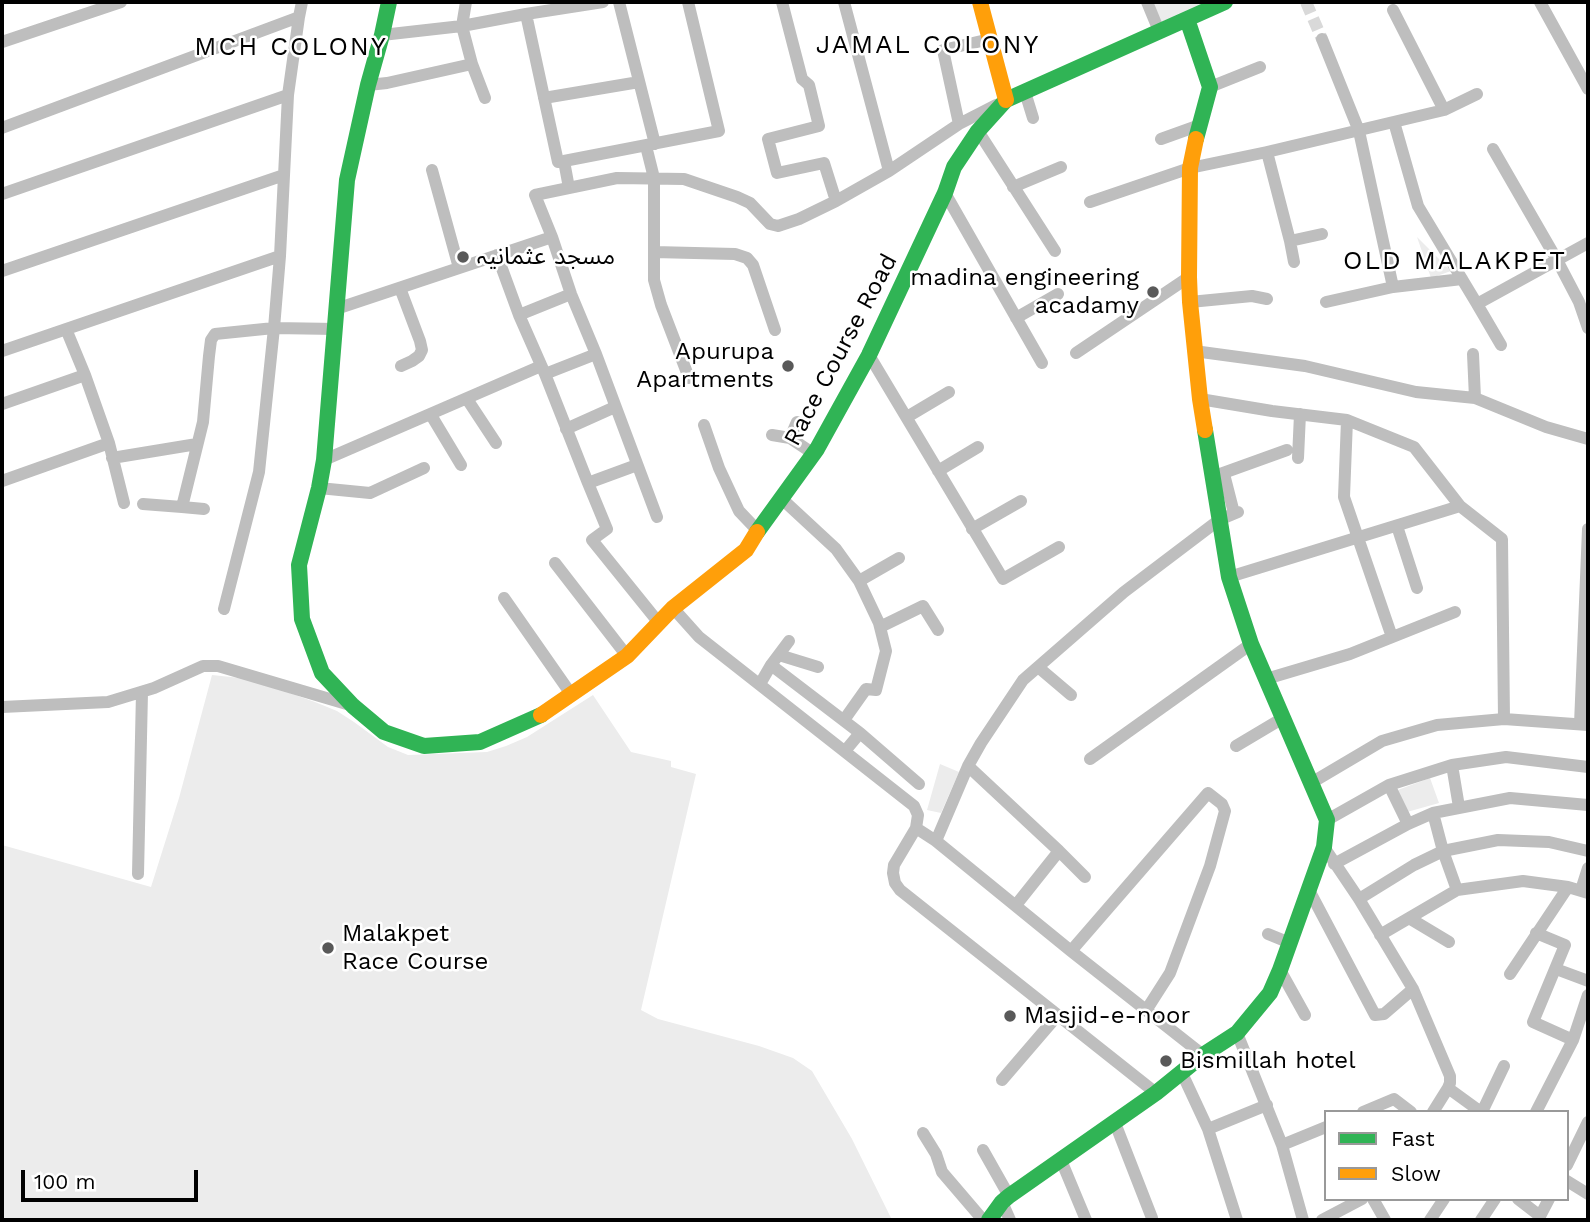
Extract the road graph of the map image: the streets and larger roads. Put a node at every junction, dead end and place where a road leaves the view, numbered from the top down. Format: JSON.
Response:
{"nodes":[{"id":1,"x":121,"y":2,"type":"edge"},
{"id":2,"x":302,"y":2,"type":"edge"},
{"id":3,"x":388,"y":2,"type":"edge"},
{"id":4,"x":466,"y":2,"type":"edge"},
{"id":5,"x":603,"y":2,"type":"edge"},
{"id":6,"x":619,"y":2,"type":"edge"},
{"id":7,"x":688,"y":2,"type":"edge"},
{"id":8,"x":782,"y":2,"type":"edge"},
{"id":9,"x":844,"y":2,"type":"edge"},
{"id":10,"x":979,"y":2,"type":"edge"},
{"id":11,"x":1147,"y":2,"type":"edge"},
{"id":12,"x":1224,"y":2,"type":"edge"},
{"id":13,"x":1540,"y":2,"type":"edge"},
{"id":14,"x":1393,"y":10,"type":"dead end"},
{"id":15,"x":526,"y":13,"type":"junction"},
{"id":16,"x":299,"y":17,"type":"junction"},
{"id":17,"x":1187,"y":19,"type":"junction"},
{"id":18,"x":462,"y":26,"type":"junction"},
{"id":19,"x":1159,"y":31,"type":"junction"},
{"id":20,"x":382,"y":35,"type":"junction"},
{"id":21,"x":1322,"y":38,"type":"tunnel mouth"},
{"id":22,"x":990,"y":39,"type":"junction"},
{"id":23,"x":2,"y":43,"type":"edge"},
{"id":24,"x":472,"y":64,"type":"junction"},
{"id":25,"x":1260,"y":67,"type":"dead end"},
{"id":26,"x":639,"y":82,"type":"junction"},
{"id":27,"x":368,"y":85,"type":"junction"},
{"id":28,"x":1210,"y":87,"type":"junction"},
{"id":29,"x":1588,"y":89,"type":"edge"},
{"id":30,"x":1025,"y":92,"type":"junction"},
{"id":31,"x":1477,"y":94,"type":"dead end"},
{"id":32,"x":288,"y":95,"type":"junction"},
{"id":33,"x":485,"y":98,"type":"dead end"},
{"id":34,"x":544,"y":98,"type":"junction"},
{"id":35,"x":1006,"y":100,"type":"junction"},
{"id":36,"x":1444,"y":110,"type":"junction"},
{"id":37,"x":1033,"y":118,"type":"dead end"},
{"id":38,"x":1394,"y":122,"type":"junction"},
{"id":39,"x":959,"y":124,"type":"junction"},
{"id":40,"x":1200,"y":125,"type":"junction"},
{"id":41,"x":2,"y":128,"type":"edge"},
{"id":42,"x":978,"y":131,"type":"junction"},
{"id":43,"x":1359,"y":131,"type":"junction"},
{"id":44,"x":1161,"y":139,"type":"dead end"},
{"id":45,"x":651,"y":145,"type":"junction"},
{"id":46,"x":1493,"y":149,"type":"dead end"},
{"id":47,"x":1267,"y":152,"type":"junction"},
{"id":48,"x":564,"y":161,"type":"junction"},
{"id":49,"x":1061,"y":167,"type":"dead end"},
{"id":50,"x":1190,"y":168,"type":"junction"},
{"id":51,"x":432,"y":170,"type":"dead end"},
{"id":52,"x":889,"y":170,"type":"junction"},
{"id":53,"x":284,"y":175,"type":"junction"},
{"id":54,"x":654,"y":178,"type":"junction"},
{"id":55,"x":1013,"y":187,"type":"junction"},
{"id":56,"x":569,"y":188,"type":"junction"},
{"id":57,"x":945,"y":193,"type":"junction"},
{"id":58,"x":2,"y":194,"type":"edge"},
{"id":59,"x":836,"y":201,"type":"junction"},
{"id":60,"x":1090,"y":202,"type":"dead end"},
{"id":61,"x":1322,"y":234,"type":"dead end"},
{"id":62,"x":552,"y":237,"type":"junction"},
{"id":63,"x":1290,"y":241,"type":"junction"},
{"id":64,"x":1588,"y":243,"type":"edge"},
{"id":65,"x":1055,"y":251,"type":"dead end"},
{"id":66,"x":654,"y":252,"type":"junction"},
{"id":67,"x":496,"y":255,"type":"junction"},
{"id":68,"x":280,"y":256,"type":"junction"},
{"id":69,"x":1556,"y":260,"type":"junction"},
{"id":70,"x":1294,"y":262,"type":"dead end"},
{"id":71,"x":458,"y":268,"type":"junction"},
{"id":72,"x":2,"y":271,"type":"edge"},
{"id":73,"x":1189,"y":277,"type":"junction"},
{"id":74,"x":1462,"y":279,"type":"junction"},
{"id":75,"x":1393,"y":287,"type":"junction"},
{"id":76,"x":400,"y":288,"type":"junction"},
{"id":77,"x":571,"y":294,"type":"junction"},
{"id":78,"x":1058,"y":294,"type":"dead end"},
{"id":79,"x":1268,"y":299,"type":"dead end"},
{"id":80,"x":1190,"y":302,"type":"junction"},
{"id":81,"x":1326,"y":302,"type":"dead end"},
{"id":82,"x":1477,"y":304,"type":"junction"},
{"id":83,"x":336,"y":309,"type":"junction"},
{"id":84,"x":519,"y":315,"type":"junction"},
{"id":85,"x":1016,"y":318,"type":"junction"},
{"id":86,"x":274,"y":328,"type":"junction"},
{"id":87,"x":1588,"y":328,"type":"edge"},
{"id":88,"x":66,"y":329,"type":"junction"},
{"id":89,"x":336,"y":329,"type":"junction"},
{"id":90,"x":775,"y":330,"type":"dead end"},
{"id":91,"x":1501,"y":345,"type":"dead end"},
{"id":92,"x":2,"y":351,"type":"edge"},
{"id":93,"x":1194,"y":351,"type":"junction"},
{"id":94,"x":1076,"y":353,"type":"dead end"},
{"id":95,"x":596,"y":354,"type":"junction"},
{"id":96,"x":1473,"y":354,"type":"dead end"},
{"id":97,"x":869,"y":355,"type":"junction"},
{"id":98,"x":1042,"y":363,"type":"dead end"},
{"id":99,"x":401,"y":366,"type":"dead end"},
{"id":100,"x":543,"y":370,"type":"junction"},
{"id":101,"x":85,"y":375,"type":"junction"},
{"id":102,"x":689,"y":378,"type":"dead end"},
{"id":103,"x":949,"y":392,"type":"dead end"},
{"id":104,"x":1475,"y":398,"type":"junction"},
{"id":105,"x":467,"y":399,"type":"junction"},
{"id":106,"x":1200,"y":399,"type":"junction"},
{"id":107,"x":2,"y":404,"type":"edge"},
{"id":108,"x":615,"y":407,"type":"junction"},
{"id":109,"x":1300,"y":414,"type":"junction"},
{"id":110,"x":431,"y":415,"type":"junction"},
{"id":111,"x":907,"y":417,"type":"junction"},
{"id":112,"x":1347,"y":420,"type":"junction"},
{"id":113,"x":797,"y":422,"type":"dead end"},
{"id":114,"x":704,"y":425,"type":"dead end"},
{"id":115,"x":566,"y":429,"type":"junction"},
{"id":116,"x":772,"y":435,"type":"dead end"},
{"id":117,"x":790,"y":438,"type":"junction"},
{"id":118,"x":1588,"y":439,"type":"edge"},
{"id":119,"x":109,"y":443,"type":"junction"},
{"id":120,"x":496,"y":443,"type":"dead end"},
{"id":121,"x":197,"y":444,"type":"junction"},
{"id":122,"x":978,"y":447,"type":"dead end"},
{"id":123,"x":1287,"y":450,"type":"dead end"},
{"id":124,"x":814,"y":454,"type":"junction"},
{"id":125,"x":112,"y":458,"type":"junction"},
{"id":126,"x":1298,"y":458,"type":"dead end"},
{"id":127,"x":324,"y":460,"type":"junction"},
{"id":128,"x":461,"y":465,"type":"dead end"},
{"id":129,"x":638,"y":465,"type":"junction"},
{"id":130,"x":425,"y":468,"type":"dead end"},
{"id":131,"x":938,"y":471,"type":"junction"},
{"id":132,"x":1218,"y":476,"type":"junction"},
{"id":133,"x":2,"y":481,"type":"edge"},
{"id":134,"x":588,"y":483,"type":"junction"},
{"id":135,"x":319,"y":488,"type":"junction"},
{"id":136,"x":782,"y":499,"type":"junction"},
{"id":137,"x":1021,"y":501,"type":"dead end"},
{"id":138,"x":124,"y":503,"type":"dead end"},
{"id":139,"x":143,"y":504,"type":"dead end"},
{"id":140,"x":1460,"y":506,"type":"junction"},
{"id":141,"x":183,"y":507,"type":"junction"},
{"id":142,"x":204,"y":509,"type":"dead end"},
{"id":143,"x":1230,"y":515,"type":"junction"},
{"id":144,"x":657,"y":517,"type":"dead end"},
{"id":145,"x":1397,"y":526,"type":"junction"},
{"id":146,"x":972,"y":529,"type":"junction"},
{"id":147,"x":1588,"y":529,"type":"edge"},
{"id":148,"x":758,"y":531,"type":"junction"},
{"id":149,"x":1359,"y":538,"type":"junction"},
{"id":150,"x":1059,"y":547,"type":"dead end"},
{"id":151,"x":899,"y":558,"type":"dead end"},
{"id":152,"x":555,"y":564,"type":"dead end"},
{"id":153,"x":1229,"y":577,"type":"junction"},
{"id":154,"x":859,"y":580,"type":"junction"},
{"id":155,"x":1417,"y":589,"type":"dead end"},
{"id":156,"x":504,"y":598,"type":"dead end"},
{"id":157,"x":673,"y":608,"type":"junction"},
{"id":158,"x":224,"y":609,"type":"dead end"},
{"id":159,"x":1455,"y":612,"type":"dead end"},
{"id":160,"x":659,"y":624,"type":"junction"},
{"id":161,"x":880,"y":627,"type":"junction"},
{"id":162,"x":937,"y":630,"type":"dead end"},
{"id":163,"x":1392,"y":637,"type":"junction"},
{"id":164,"x":789,"y":641,"type":"dead end"},
{"id":165,"x":1251,"y":644,"type":"junction"},
{"id":166,"x":627,"y":656,"type":"junction"},
{"id":167,"x":775,"y":660,"type":"junction"},
{"id":168,"x":818,"y":667,"type":"dead end"},
{"id":169,"x":1038,"y":667,"type":"junction"},
{"id":170,"x":1266,"y":679,"type":"junction"},
{"id":171,"x":760,"y":684,"type":"junction"},
{"id":172,"x":142,"y":692,"type":"junction"},
{"id":173,"x":571,"y":695,"type":"junction"},
{"id":174,"x":1071,"y":695,"type":"dead end"},
{"id":175,"x":1585,"y":698,"type":"edge"},
{"id":176,"x":353,"y":706,"type":"junction"},
{"id":177,"x":2,"y":707,"type":"edge"},
{"id":178,"x":1283,"y":718,"type":"junction"},
{"id":179,"x":1504,"y":719,"type":"junction"},
{"id":180,"x":844,"y":720,"type":"junction"},
{"id":181,"x":1584,"y":725,"type":"edge"},
{"id":182,"x":860,"y":733,"type":"junction"},
{"id":183,"x":1236,"y":746,"type":"dead end"},
{"id":184,"x":845,"y":751,"type":"junction"},
{"id":185,"x":1090,"y":759,"type":"dead end"},
{"id":186,"x":1452,"y":765,"type":"junction"},
{"id":187,"x":968,"y":766,"type":"junction"},
{"id":188,"x":1588,"y":767,"type":"edge"},
{"id":189,"x":1311,"y":783,"type":"junction"},
{"id":190,"x":919,"y":784,"type":"dead end"},
{"id":191,"x":1389,"y":785,"type":"junction"},
{"id":192,"x":1588,"y":805,"type":"edge"},
{"id":193,"x":1459,"y":807,"type":"junction"},
{"id":194,"x":1433,"y":813,"type":"junction"},
{"id":195,"x":1326,"y":820,"type":"junction"},
{"id":196,"x":1408,"y":824,"type":"junction"},
{"id":197,"x":915,"y":828,"type":"junction"},
{"id":198,"x":936,"y":841,"type":"junction"},
{"id":199,"x":1324,"y":847,"type":"junction"},
{"id":200,"x":1059,"y":851,"type":"junction"},
{"id":201,"x":1443,"y":851,"type":"junction"},
{"id":202,"x":1588,"y":851,"type":"edge"},
{"id":203,"x":1334,"y":864,"type":"junction"},
{"id":204,"x":1588,"y":868,"type":"edge"},
{"id":205,"x":138,"y":874,"type":"dead end"},
{"id":206,"x":1085,"y":877,"type":"dead end"},
{"id":207,"x":1309,"y":890,"type":"junction"},
{"id":208,"x":1457,"y":890,"type":"junction"},
{"id":209,"x":1579,"y":890,"type":"edge"},
{"id":210,"x":1359,"y":899,"type":"junction"},
{"id":211,"x":1016,"y":905,"type":"junction"},
{"id":212,"x":1409,"y":918,"type":"junction"},
{"id":213,"x":1536,"y":933,"type":"junction"},
{"id":214,"x":1268,"y":934,"type":"dead end"},
{"id":215,"x":1380,"y":935,"type":"junction"},
{"id":216,"x":1449,"y":942,"type":"dead end"},
{"id":217,"x":1290,"y":943,"type":"junction"},
{"id":218,"x":1071,"y":951,"type":"junction"},
{"id":219,"x":1556,"y":969,"type":"junction"},
{"id":220,"x":1280,"y":970,"type":"junction"},
{"id":221,"x":1510,"y":974,"type":"dead end"},
{"id":222,"x":1588,"y":981,"type":"edge"},
{"id":223,"x":1413,"y":989,"type":"junction"},
{"id":224,"x":1588,"y":995,"type":"edge"},
{"id":225,"x":1147,"y":1009,"type":"junction"},
{"id":226,"x":1586,"y":1011,"type":"edge"},
{"id":227,"x":1305,"y":1015,"type":"dead end"},
{"id":228,"x":1057,"y":1016,"type":"junction"},
{"id":229,"x":1237,"y":1033,"type":"junction"},
{"id":230,"x":1573,"y":1040,"type":"junction"},
{"id":231,"x":1203,"y":1055,"type":"junction"},
{"id":232,"x":1504,"y":1066,"type":"dead end"},
{"id":233,"x":1181,"y":1071,"type":"junction"},
{"id":234,"x":1002,"y":1080,"type":"dead end"},
{"id":235,"x":1448,"y":1088,"type":"junction"},
{"id":236,"x":1156,"y":1093,"type":"junction"},
{"id":237,"x":1267,"y":1105,"type":"junction"},
{"id":238,"x":1368,"y":1110,"type":"edge"},
{"id":239,"x":1408,"y":1110,"type":"edge"},
{"id":240,"x":1434,"y":1110,"type":"edge"},
{"id":241,"x":1479,"y":1110,"type":"edge"},
{"id":242,"x":1483,"y":1110,"type":"edge"},
{"id":243,"x":1537,"y":1110,"type":"edge"},
{"id":244,"x":1588,"y":1122,"type":"edge"},
{"id":245,"x":1115,"y":1123,"type":"junction"},
{"id":246,"x":1324,"y":1128,"type":"edge"},
{"id":247,"x":1208,"y":1129,"type":"junction"},
{"id":248,"x":923,"y":1133,"type":"dead end"},
{"id":249,"x":1282,"y":1145,"type":"junction"},
{"id":250,"x":983,"y":1150,"type":"dead end"},
{"id":251,"x":1061,"y":1160,"type":"junction"},
{"id":252,"x":1569,"y":1161,"type":"edge"},
{"id":253,"x":1569,"y":1182,"type":"edge"},
{"id":254,"x":1588,"y":1194,"type":"edge"},
{"id":255,"x":1005,"y":1199,"type":"junction"},
{"id":256,"x":1358,"y":1201,"type":"edge"},
{"id":257,"x":1374,"y":1201,"type":"edge"},
{"id":258,"x":1443,"y":1201,"type":"edge"},
{"id":259,"x":1494,"y":1201,"type":"edge"},
{"id":260,"x":1520,"y":1201,"type":"edge"},
{"id":261,"x":1548,"y":1201,"type":"edge"},
{"id":262,"x":1153,"y":1218,"type":"dead end"},
{"id":263,"x":1539,"y":1218,"type":"edge"},
{"id":264,"x":983,"y":1220,"type":"edge"},
{"id":265,"x":989,"y":1220,"type":"edge"},
{"id":266,"x":1010,"y":1220,"type":"edge"},
{"id":267,"x":1086,"y":1220,"type":"edge"},
{"id":268,"x":1237,"y":1220,"type":"edge"},
{"id":269,"x":1303,"y":1220,"type":"edge"},
{"id":270,"x":1322,"y":1220,"type":"edge"},
{"id":271,"x":1385,"y":1220,"type":"edge"},
{"id":272,"x":1430,"y":1220,"type":"edge"},
{"id":273,"x":1481,"y":1220,"type":"edge"}],
"edges":[{"from":1,"to":23,"type":"street"},
{"from":2,"to":16,"type":"street"},
{"from":3,"to":20,"type":"street","name":"Race Course Road"},
{"from":4,"to":18,"type":"street"},
{"from":5,"to":15,"type":"street"},
{"from":6,"to":26,"type":"street"},
{"from":7,"to":45,"type":"street"},
{"from":8,"to":59,"type":"street"},
{"from":9,"to":52,"type":"street"},
{"from":10,"to":22,"type":"street"},
{"from":11,"to":19,"type":"street"},
{"from":12,"to":17,"type":"street","name":"Race Course Road"},
{"from":13,"to":29,"type":"street"},
{"from":14,"to":36,"type":"street"},
{"from":15,"to":18,"type":"street"},
{"from":15,"to":34,"type":"street"},
{"from":16,"to":32,"type":"street"},
{"from":16,"to":41,"type":"street"},
{"from":17,"to":19,"type":"street","name":"Race Course Road"},
{"from":17,"to":28,"type":"street"},
{"from":18,"to":20,"type":"street"},
{"from":18,"to":24,"type":"street"},
{"from":19,"to":30,"type":"street","name":"Race Course Road"},
{"from":20,"to":27,"type":"street","name":"Race Course Road"},
{"from":21,"to":43,"type":"street"},
{"from":22,"to":35,"type":"street"},
{"from":22,"to":39,"type":"street"},
{"from":24,"to":27,"type":"street"},
{"from":24,"to":33,"type":"street"},
{"from":25,"to":28,"type":"street"},
{"from":26,"to":34,"type":"street"},
{"from":26,"to":45,"type":"street"},
{"from":27,"to":83,"type":"street","name":"Race Course Road"},
{"from":28,"to":40,"type":"street"},
{"from":30,"to":35,"type":"street","name":"Race Course Road"},
{"from":30,"to":37,"type":"street"},
{"from":31,"to":36,"type":"street"},
{"from":32,"to":53,"type":"street"},
{"from":32,"to":58,"type":"street"},
{"from":34,"to":48,"type":"street"},
{"from":35,"to":39,"type":"street"},
{"from":35,"to":42,"type":"street","name":"Race Course Road"},
{"from":36,"to":38,"type":"street"},
{"from":38,"to":43,"type":"street"},
{"from":38,"to":74,"type":"street"},
{"from":39,"to":52,"type":"street"},
{"from":40,"to":44,"type":"street"},
{"from":40,"to":50,"type":"street"},
{"from":42,"to":55,"type":"street"},
{"from":42,"to":57,"type":"street","name":"Race Course Road"},
{"from":43,"to":47,"type":"street"},
{"from":43,"to":75,"type":"street"},
{"from":45,"to":48,"type":"street"},
{"from":45,"to":54,"type":"street"},
{"from":46,"to":69,"type":"street"},
{"from":47,"to":50,"type":"street"},
{"from":47,"to":63,"type":"street"},
{"from":48,"to":56,"type":"street"},
{"from":49,"to":55,"type":"street"},
{"from":50,"to":60,"type":"street"},
{"from":50,"to":73,"type":"street"},
{"from":51,"to":71,"type":"street"},
{"from":52,"to":59,"type":"street"},
{"from":53,"to":68,"type":"street"},
{"from":53,"to":72,"type":"street"},
{"from":54,"to":56,"type":"street"},
{"from":54,"to":59,"type":"street"},
{"from":54,"to":66,"type":"street"},
{"from":55,"to":65,"type":"street"},
{"from":56,"to":62,"type":"street"},
{"from":57,"to":85,"type":"street"},
{"from":57,"to":97,"type":"street","name":"Race Course Road"},
{"from":61,"to":63,"type":"street"},
{"from":62,"to":67,"type":"street"},
{"from":62,"to":77,"type":"street"},
{"from":63,"to":70,"type":"street"},
{"from":64,"to":69,"type":"street"},
{"from":66,"to":90,"type":"street"},
{"from":66,"to":102,"type":"street"},
{"from":67,"to":71,"type":"street"},
{"from":67,"to":84,"type":"street"},
{"from":68,"to":86,"type":"street"},
{"from":68,"to":88,"type":"street"},
{"from":69,"to":82,"type":"street"},
{"from":69,"to":87,"type":"street"},
{"from":71,"to":76,"type":"street"},
{"from":73,"to":80,"type":"street"},
{"from":73,"to":94,"type":"street"},
{"from":74,"to":75,"type":"street"},
{"from":74,"to":82,"type":"street"},
{"from":75,"to":81,"type":"street"},
{"from":76,"to":83,"type":"street"},
{"from":76,"to":99,"type":"street"},
{"from":77,"to":84,"type":"street"},
{"from":77,"to":95,"type":"street"},
{"from":78,"to":85,"type":"street"},
{"from":79,"to":80,"type":"street"},
{"from":80,"to":93,"type":"street"},
{"from":82,"to":91,"type":"street"},
{"from":83,"to":89,"type":"street","name":"Race Course Road"},
{"from":84,"to":100,"type":"street"},
{"from":85,"to":98,"type":"street"},
{"from":86,"to":89,"type":"street"},
{"from":86,"to":121,"type":"street"},
{"from":86,"to":158,"type":"street"},
{"from":88,"to":92,"type":"street"},
{"from":88,"to":101,"type":"street"},
{"from":89,"to":127,"type":"street","name":"Race Course Road"},
{"from":93,"to":104,"type":"street"},
{"from":93,"to":106,"type":"street"},
{"from":95,"to":100,"type":"street"},
{"from":95,"to":108,"type":"street"},
{"from":96,"to":104,"type":"street"},
{"from":97,"to":111,"type":"street"},
{"from":97,"to":124,"type":"street","name":"Race Course Road"},
{"from":100,"to":105,"type":"street"},
{"from":100,"to":115,"type":"street"},
{"from":101,"to":107,"type":"street"},
{"from":101,"to":119,"type":"street"},
{"from":103,"to":111,"type":"street"},
{"from":104,"to":118,"type":"street"},
{"from":105,"to":110,"type":"street"},
{"from":105,"to":120,"type":"street"},
{"from":106,"to":109,"type":"street"},
{"from":106,"to":132,"type":"street"},
{"from":108,"to":115,"type":"street"},
{"from":108,"to":129,"type":"street"},
{"from":109,"to":112,"type":"street"},
{"from":109,"to":126,"type":"street"},
{"from":110,"to":127,"type":"street"},
{"from":110,"to":128,"type":"street"},
{"from":111,"to":131,"type":"street"},
{"from":112,"to":140,"type":"street"},
{"from":112,"to":149,"type":"street"},
{"from":113,"to":117,"type":"street"},
{"from":114,"to":148,"type":"street"},
{"from":115,"to":134,"type":"street"},
{"from":116,"to":117,"type":"street"},
{"from":117,"to":124,"type":"street"},
{"from":119,"to":125,"type":"street"},
{"from":119,"to":133,"type":"street"},
{"from":121,"to":125,"type":"street"},
{"from":121,"to":141,"type":"street"},
{"from":122,"to":131,"type":"street"},
{"from":123,"to":132,"type":"street"},
{"from":124,"to":136,"type":"street","name":"Race Course Road"},
{"from":125,"to":138,"type":"street"},
{"from":127,"to":135,"type":"street","name":"Race Course Road"},
{"from":129,"to":134,"type":"street"},
{"from":129,"to":144,"type":"street"},
{"from":130,"to":135,"type":"street"},
{"from":131,"to":146,"type":"street"},
{"from":132,"to":143,"type":"street"},
{"from":134,"to":160,"type":"street"},
{"from":135,"to":176,"type":"street","name":"Race Course Road"},
{"from":136,"to":148,"type":"street","name":"Race Course Road"},
{"from":136,"to":154,"type":"street"},
{"from":137,"to":146,"type":"street"},
{"from":139,"to":141,"type":"street"},
{"from":140,"to":145,"type":"street"},
{"from":140,"to":179,"type":"street"},
{"from":141,"to":142,"type":"street"},
{"from":143,"to":153,"type":"street"},
{"from":143,"to":169,"type":"street"},
{"from":145,"to":149,"type":"street"},
{"from":145,"to":155,"type":"street"},
{"from":146,"to":150,"type":"street"},
{"from":147,"to":175,"type":"street"},
{"from":148,"to":157,"type":"street","name":"Race Course Road"},
{"from":149,"to":153,"type":"street"},
{"from":149,"to":163,"type":"street"},
{"from":151,"to":154,"type":"street"},
{"from":152,"to":166,"type":"street"},
{"from":153,"to":165,"type":"street"},
{"from":154,"to":161,"type":"street"},
{"from":156,"to":173,"type":"street"},
{"from":157,"to":160,"type":"street","name":"Race Course Road"},
{"from":157,"to":171,"type":"street"},
{"from":159,"to":163,"type":"street"},
{"from":160,"to":166,"type":"street","name":"Race Course Road"},
{"from":161,"to":162,"type":"street"},
{"from":161,"to":180,"type":"street"},
{"from":163,"to":170,"type":"street"},
{"from":164,"to":167,"type":"street"},
{"from":165,"to":170,"type":"street"},
{"from":165,"to":185,"type":"street"},
{"from":166,"to":173,"type":"street","name":"Race Course Road"},
{"from":167,"to":168,"type":"street"},
{"from":167,"to":171,"type":"street"},
{"from":167,"to":180,"type":"street"},
{"from":169,"to":174,"type":"street"},
{"from":169,"to":187,"type":"street"},
{"from":170,"to":178,"type":"street"},
{"from":171,"to":184,"type":"street"},
{"from":172,"to":176,"type":"street"},
{"from":172,"to":177,"type":"street"},
{"from":172,"to":205,"type":"street"},
{"from":173,"to":176,"type":"street","name":"Race Course Road"},
{"from":175,"to":181,"type":"street"},
{"from":178,"to":183,"type":"street"},
{"from":178,"to":189,"type":"street"},
{"from":179,"to":181,"type":"street"},
{"from":179,"to":189,"type":"street"},
{"from":180,"to":182,"type":"street"},
{"from":182,"to":184,"type":"street"},
{"from":182,"to":190,"type":"street"},
{"from":184,"to":197,"type":"street"},
{"from":186,"to":188,"type":"street"},
{"from":186,"to":191,"type":"street"},
{"from":186,"to":193,"type":"street"},
{"from":187,"to":198,"type":"street"},
{"from":187,"to":200,"type":"street"},
{"from":189,"to":195,"type":"street"},
{"from":191,"to":195,"type":"street"},
{"from":191,"to":196,"type":"street"},
{"from":192,"to":193,"type":"street"},
{"from":193,"to":194,"type":"street"},
{"from":194,"to":196,"type":"street"},
{"from":194,"to":201,"type":"street"},
{"from":195,"to":199,"type":"street"},
{"from":196,"to":203,"type":"street"},
{"from":197,"to":198,"type":"street"},
{"from":197,"to":228,"type":"street"},
{"from":198,"to":211,"type":"street"},
{"from":199,"to":203,"type":"street"},
{"from":199,"to":207,"type":"street"},
{"from":200,"to":206,"type":"street"},
{"from":200,"to":211,"type":"street"},
{"from":201,"to":202,"type":"street"},
{"from":201,"to":208,"type":"street"},
{"from":201,"to":210,"type":"street"},
{"from":203,"to":210,"type":"street"},
{"from":204,"to":209,"type":"street"},
{"from":207,"to":217,"type":"street"},
{"from":207,"to":223,"type":"street"},
{"from":208,"to":209,"type":"street"},
{"from":208,"to":212,"type":"street"},
{"from":209,"to":213,"type":"street"},
{"from":210,"to":215,"type":"street"},
{"from":211,"to":218,"type":"street"},
{"from":212,"to":215,"type":"street"},
{"from":212,"to":216,"type":"street"},
{"from":213,"to":219,"type":"street"},
{"from":213,"to":221,"type":"street"},
{"from":214,"to":217,"type":"street"},
{"from":215,"to":223,"type":"street"},
{"from":217,"to":220,"type":"street"},
{"from":218,"to":225,"type":"street"},
{"from":218,"to":225,"type":"street"},
{"from":219,"to":222,"type":"street"},
{"from":219,"to":230,"type":"street"},
{"from":220,"to":227,"type":"street"},
{"from":220,"to":229,"type":"street"},
{"from":223,"to":235,"type":"street"},
{"from":224,"to":226,"type":"street"},
{"from":225,"to":231,"type":"street"},
{"from":226,"to":230,"type":"street"},
{"from":228,"to":234,"type":"street"},
{"from":228,"to":236,"type":"street"},
{"from":229,"to":231,"type":"street"},
{"from":229,"to":237,"type":"street"},
{"from":230,"to":243,"type":"street"},
{"from":231,"to":233,"type":"street"},
{"from":232,"to":242,"type":"street"},
{"from":233,"to":236,"type":"street"},
{"from":233,"to":247,"type":"street"},
{"from":235,"to":240,"type":"street"},
{"from":235,"to":241,"type":"street"},
{"from":236,"to":245,"type":"street"},
{"from":237,"to":247,"type":"street"},
{"from":237,"to":249,"type":"street"},
{"from":238,"to":239,"type":"street"},
{"from":244,"to":252,"type":"street"},
{"from":245,"to":251,"type":"street"},
{"from":245,"to":262,"type":"street"},
{"from":246,"to":249,"type":"street"},
{"from":247,"to":268,"type":"street"},
{"from":248,"to":264,"type":"street"},
{"from":249,"to":269,"type":"street"},
{"from":250,"to":255,"type":"street"},
{"from":251,"to":255,"type":"street"},
{"from":251,"to":267,"type":"street"},
{"from":253,"to":254,"type":"street"},
{"from":255,"to":265,"type":"street"},
{"from":255,"to":266,"type":"street"},
{"from":256,"to":270,"type":"street"},
{"from":257,"to":271,"type":"street"},
{"from":258,"to":272,"type":"street"},
{"from":259,"to":273,"type":"street"},
{"from":260,"to":263,"type":"street"},
{"from":261,"to":263,"type":"street"}]}
